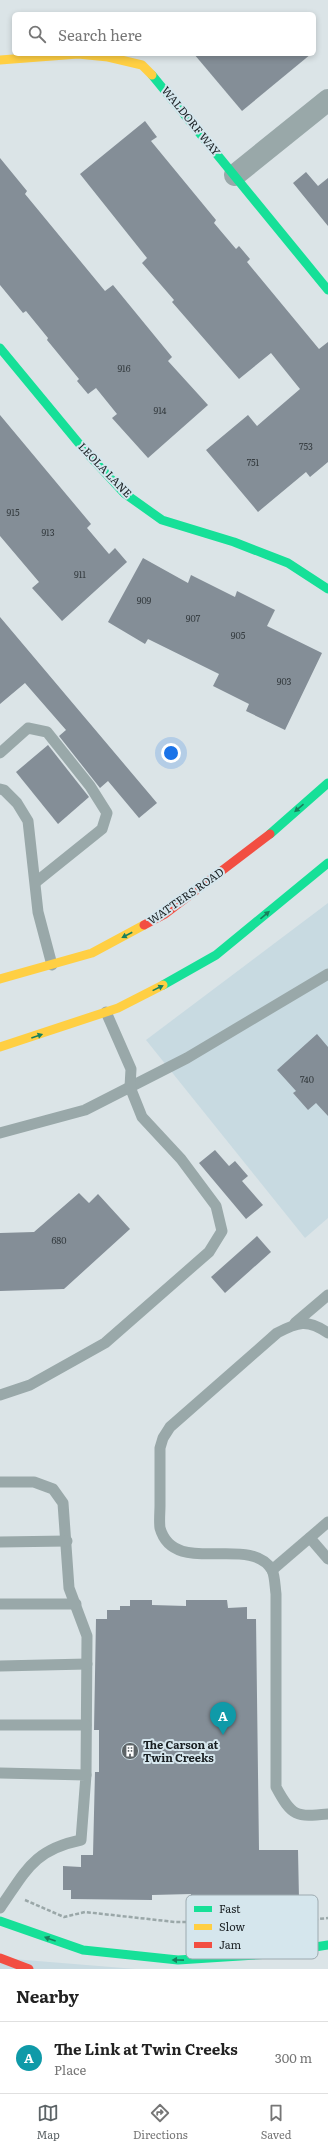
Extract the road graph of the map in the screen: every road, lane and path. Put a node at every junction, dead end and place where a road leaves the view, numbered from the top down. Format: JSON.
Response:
{"nodes":[{"id":1,"x":52,"y":56,"type":"edge"},
{"id":2,"x":98,"y":56,"type":"edge"},
{"id":3,"x":0,"y":60,"type":"edge"},
{"id":4,"x":328,"y":100,"type":"edge"},
{"id":5,"x":235,"y":175,"type":"junction"},
{"id":6,"x":328,"y":290,"type":"edge"},
{"id":7,"x":0,"y":348,"type":"edge"},
{"id":8,"x":328,"y":589,"type":"edge"},
{"id":9,"x":0,"y":753,"type":"edge"},
{"id":10,"x":328,"y":783,"type":"edge"},
{"id":11,"x":0,"y":789,"type":"edge"},
{"id":12,"x":328,"y":863,"type":"edge"},
{"id":13,"x":36,"y":882,"type":"junction"},
{"id":14,"x":52,"y":965,"type":"junction"},
{"id":15,"x":328,"y":974,"type":"edge"},
{"id":16,"x":0,"y":979,"type":"edge"},
{"id":17,"x":106,"y":1012,"type":"junction"},
{"id":18,"x":0,"y":1047,"type":"edge"},
{"id":19,"x":130,"y":1087,"type":"junction"},
{"id":20,"x":0,"y":1133,"type":"edge"},
{"id":21,"x":328,"y":1295,"type":"edge"},
{"id":22,"x":295,"y":1323,"type":"junction"},
{"id":23,"x":328,"y":1333,"type":"edge"},
{"id":24,"x":0,"y":1395,"type":"edge"},
{"id":25,"x":0,"y":1482,"type":"edge"},
{"id":26,"x":328,"y":1522,"type":"edge"},
{"id":27,"x":310,"y":1538,"type":"junction"},
{"id":28,"x":67,"y":1541,"type":"junction"},
{"id":29,"x":0,"y":1542,"type":"edge"},
{"id":30,"x":328,"y":1559,"type":"edge"},
{"id":31,"x":272,"y":1570,"type":"junction"},
{"id":32,"x":0,"y":1604,"type":"edge"},
{"id":33,"x":76,"y":1604,"type":"junction"},
{"id":34,"x":87,"y":1664,"type":"junction"},
{"id":35,"x":0,"y":1666,"type":"edge"},
{"id":36,"x":0,"y":1725,"type":"edge"},
{"id":37,"x":86,"y":1725,"type":"junction"},
{"id":38,"x":0,"y":1773,"type":"edge"},
{"id":39,"x":86,"y":1775,"type":"junction"},
{"id":40,"x":328,"y":1814,"type":"edge"},
{"id":41,"x":9,"y":1894,"type":"junction"},
{"id":42,"x":0,"y":1908,"type":"edge"},
{"id":43,"x":328,"y":1918,"type":"edge"},
{"id":44,"x":318,"y":1919,"type":"edge"},
{"id":45,"x":0,"y":1921,"type":"edge"},
{"id":46,"x":186,"y":1922,"type":"edge"},
{"id":47,"x":328,"y":1945,"type":"edge"},
{"id":48,"x":318,"y":1947,"type":"edge"},
{"id":49,"x":0,"y":1958,"type":"edge"},
{"id":50,"x":194,"y":1959,"type":"edge"},
{"id":51,"x":29,"y":1969,"type":"edge"}],
"edges":[{"from":1,"to":3,"type":"street","name":"WALDORF WAY"},
{"from":2,"to":5,"type":"street","name":"WALDORF WAY"},
{"from":4,"to":5,"type":"street"},
{"from":5,"to":6,"type":"street","name":"WALDORF WAY"},
{"from":7,"to":8,"type":"street","name":"LEOLA LANE"},
{"from":9,"to":13,"type":"lane"},
{"from":10,"to":14,"type":"street","name":"WATTERS ROAD","one_way":true},
{"from":11,"to":13,"type":"lane"},
{"from":17,"to":12,"type":"street","one_way":true},
{"from":13,"to":14,"type":"lane"},
{"from":14,"to":16,"type":"street","name":"WATTERS ROAD"},
{"from":15,"to":19,"type":"lane"},
{"from":18,"to":17,"type":"street","one_way":true},
{"from":17,"to":19,"type":"lane"},
{"from":19,"to":20,"type":"lane"},
{"from":19,"to":24,"type":"lane"},
{"from":21,"to":22,"type":"lane"},
{"from":22,"to":23,"type":"lane"},
{"from":22,"to":31,"type":"lane"},
{"from":25,"to":28,"type":"lane"},
{"from":26,"to":27,"type":"lane"},
{"from":27,"to":30,"type":"lane"},
{"from":27,"to":31,"type":"lane"},
{"from":28,"to":29,"type":"lane"},
{"from":28,"to":33,"type":"lane"},
{"from":31,"to":40,"type":"lane"},
{"from":32,"to":33,"type":"lane"},
{"from":33,"to":34,"type":"lane"},
{"from":34,"to":35,"type":"lane"},
{"from":34,"to":37,"type":"lane"},
{"from":36,"to":37,"type":"lane"},
{"from":37,"to":39,"type":"lane"},
{"from":38,"to":39,"type":"lane"},
{"from":39,"to":41,"type":"lane"},
{"from":41,"to":42,"type":"lane"},
{"from":41,"to":46,"type":"path"},
{"from":43,"to":44,"type":"path"},
{"from":50,"to":45,"type":"street","one_way":true},
{"from":47,"to":48,"type":"street","one_way":true},
{"from":49,"to":51,"type":"street"}]}
